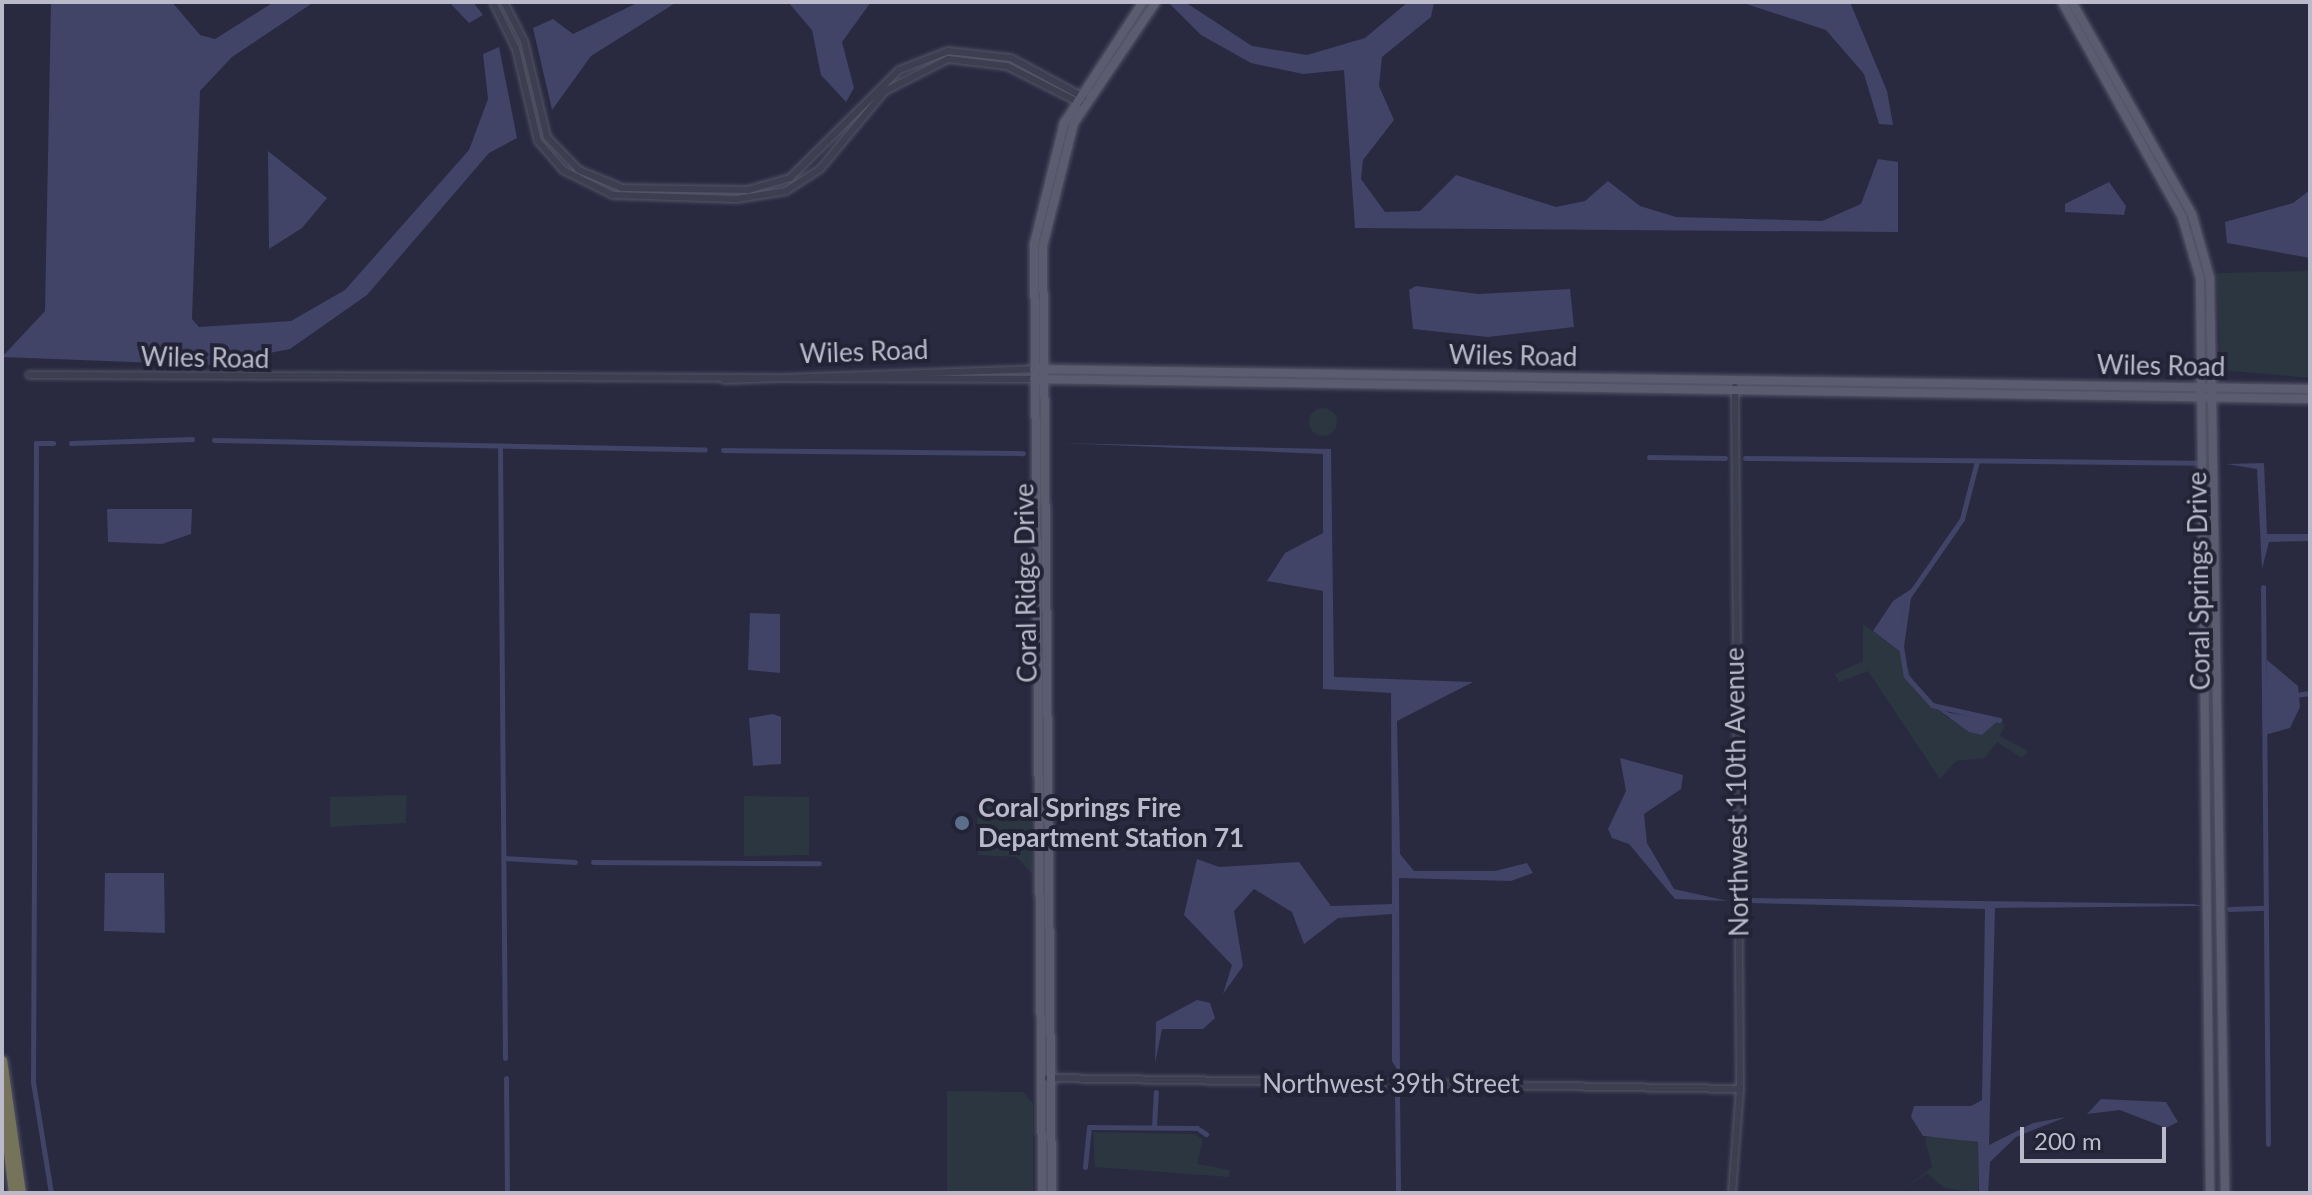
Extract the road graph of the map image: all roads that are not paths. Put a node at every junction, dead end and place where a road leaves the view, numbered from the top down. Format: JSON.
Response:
{"nodes":[{"id":1,"x":493,"y":2,"type":"edge"},
{"id":2,"x":504,"y":2,"type":"edge"},
{"id":3,"x":1143,"y":2,"type":"edge"},
{"id":4,"x":1156,"y":2,"type":"edge"},
{"id":5,"x":2062,"y":2,"type":"edge"},
{"id":6,"x":2072,"y":2,"type":"edge"},
{"id":7,"x":1080,"y":100,"type":"junction"},
{"id":8,"x":2201,"y":260,"type":"junction"},
{"id":9,"x":1039,"y":374,"type":"junction"},
{"id":10,"x":29,"y":375,"type":"dead end"},
{"id":11,"x":1630,"y":378,"type":"junction"},
{"id":12,"x":1733,"y":380,"type":"junction"},
{"id":13,"x":2217,"y":387,"type":"junction"},
{"id":14,"x":1617,"y":388,"type":"junction"},
{"id":15,"x":2310,"y":389,"type":"edge"},
{"id":16,"x":1734,"y":390,"type":"junction"},
{"id":17,"x":2202,"y":392,"type":"junction"},
{"id":18,"x":2217,"y":397,"type":"junction"},
{"id":19,"x":2310,"y":399,"type":"edge"},
{"id":20,"x":2,"y":1060,"type":"edge"},
{"id":21,"x":1046,"y":1078,"type":"junction"},
{"id":22,"x":1740,"y":1089,"type":"junction"},
{"id":23,"x":2,"y":1100,"type":"edge"},
{"id":24,"x":13,"y":1193,"type":"edge"},
{"id":25,"x":21,"y":1193,"type":"edge"},
{"id":26,"x":1042,"y":1193,"type":"edge"},
{"id":27,"x":1052,"y":1193,"type":"edge"},
{"id":28,"x":1732,"y":1193,"type":"edge"},
{"id":29,"x":2210,"y":1193,"type":"edge"},
{"id":30,"x":2225,"y":1193,"type":"edge"}],
"edges":[{"from":1,"to":7,"type":"street"},
{"from":2,"to":7,"type":"street"},
{"from":3,"to":7,"type":"main road","name":"Coral Ridge Drive"},
{"from":4,"to":7,"type":"main road","name":"Coral Ridge Drive"},
{"from":5,"to":8,"type":"main road","name":"Coral Springs Drive"},
{"from":6,"to":8,"type":"main road","name":"Coral Springs Drive"},
{"from":7,"to":9,"type":"main road","name":"Coral Ridge Drive"},
{"from":8,"to":13,"type":"main road","name":"Coral Springs Drive"},
{"from":8,"to":17,"type":"main road","name":"Coral Springs Drive"},
{"from":9,"to":10,"type":"street","name":"Wiles Road"},
{"from":9,"to":11,"type":"main road","name":"Wiles Road"},
{"from":9,"to":14,"type":"main road","name":"Wiles Road"},
{"from":9,"to":21,"type":"main road","name":"Coral Ridge Drive"},
{"from":11,"to":12,"type":"main road","name":"Wiles Road"},
{"from":11,"to":14,"type":"main road"},
{"from":12,"to":16,"type":"street","name":"Northwest 110th Avenue"},
{"from":12,"to":17,"type":"main road","name":"Wiles Road"},
{"from":13,"to":15,"type":"main road","name":"Wiles Road"},
{"from":13,"to":17,"type":"main road","name":"Wiles Road"},
{"from":13,"to":18,"type":"main road","name":"Coral Springs Drive"},
{"from":14,"to":16,"type":"main road","name":"Wiles Road"},
{"from":16,"to":17,"type":"main road","name":"Wiles Road"},
{"from":16,"to":22,"type":"street","name":"Northwest 110th Avenue"},
{"from":17,"to":18,"type":"main road","name":"Wiles Road"},
{"from":17,"to":29,"type":"main road","name":"Coral Springs Drive"},
{"from":18,"to":19,"type":"main road","name":"Wiles Road"},
{"from":18,"to":30,"type":"main road","name":"Coral Springs Drive"},
{"from":20,"to":25,"type":"highway"},
{"from":21,"to":22,"type":"street","name":"Northwest 39th Street"},
{"from":21,"to":26,"type":"main road","name":"Coral Ridge Drive"},
{"from":21,"to":27,"type":"main road","name":"Coral Ridge Drive"},
{"from":22,"to":28,"type":"street","name":"Northwest 110th Avenue"},
{"from":23,"to":24,"type":"highway"}]}
